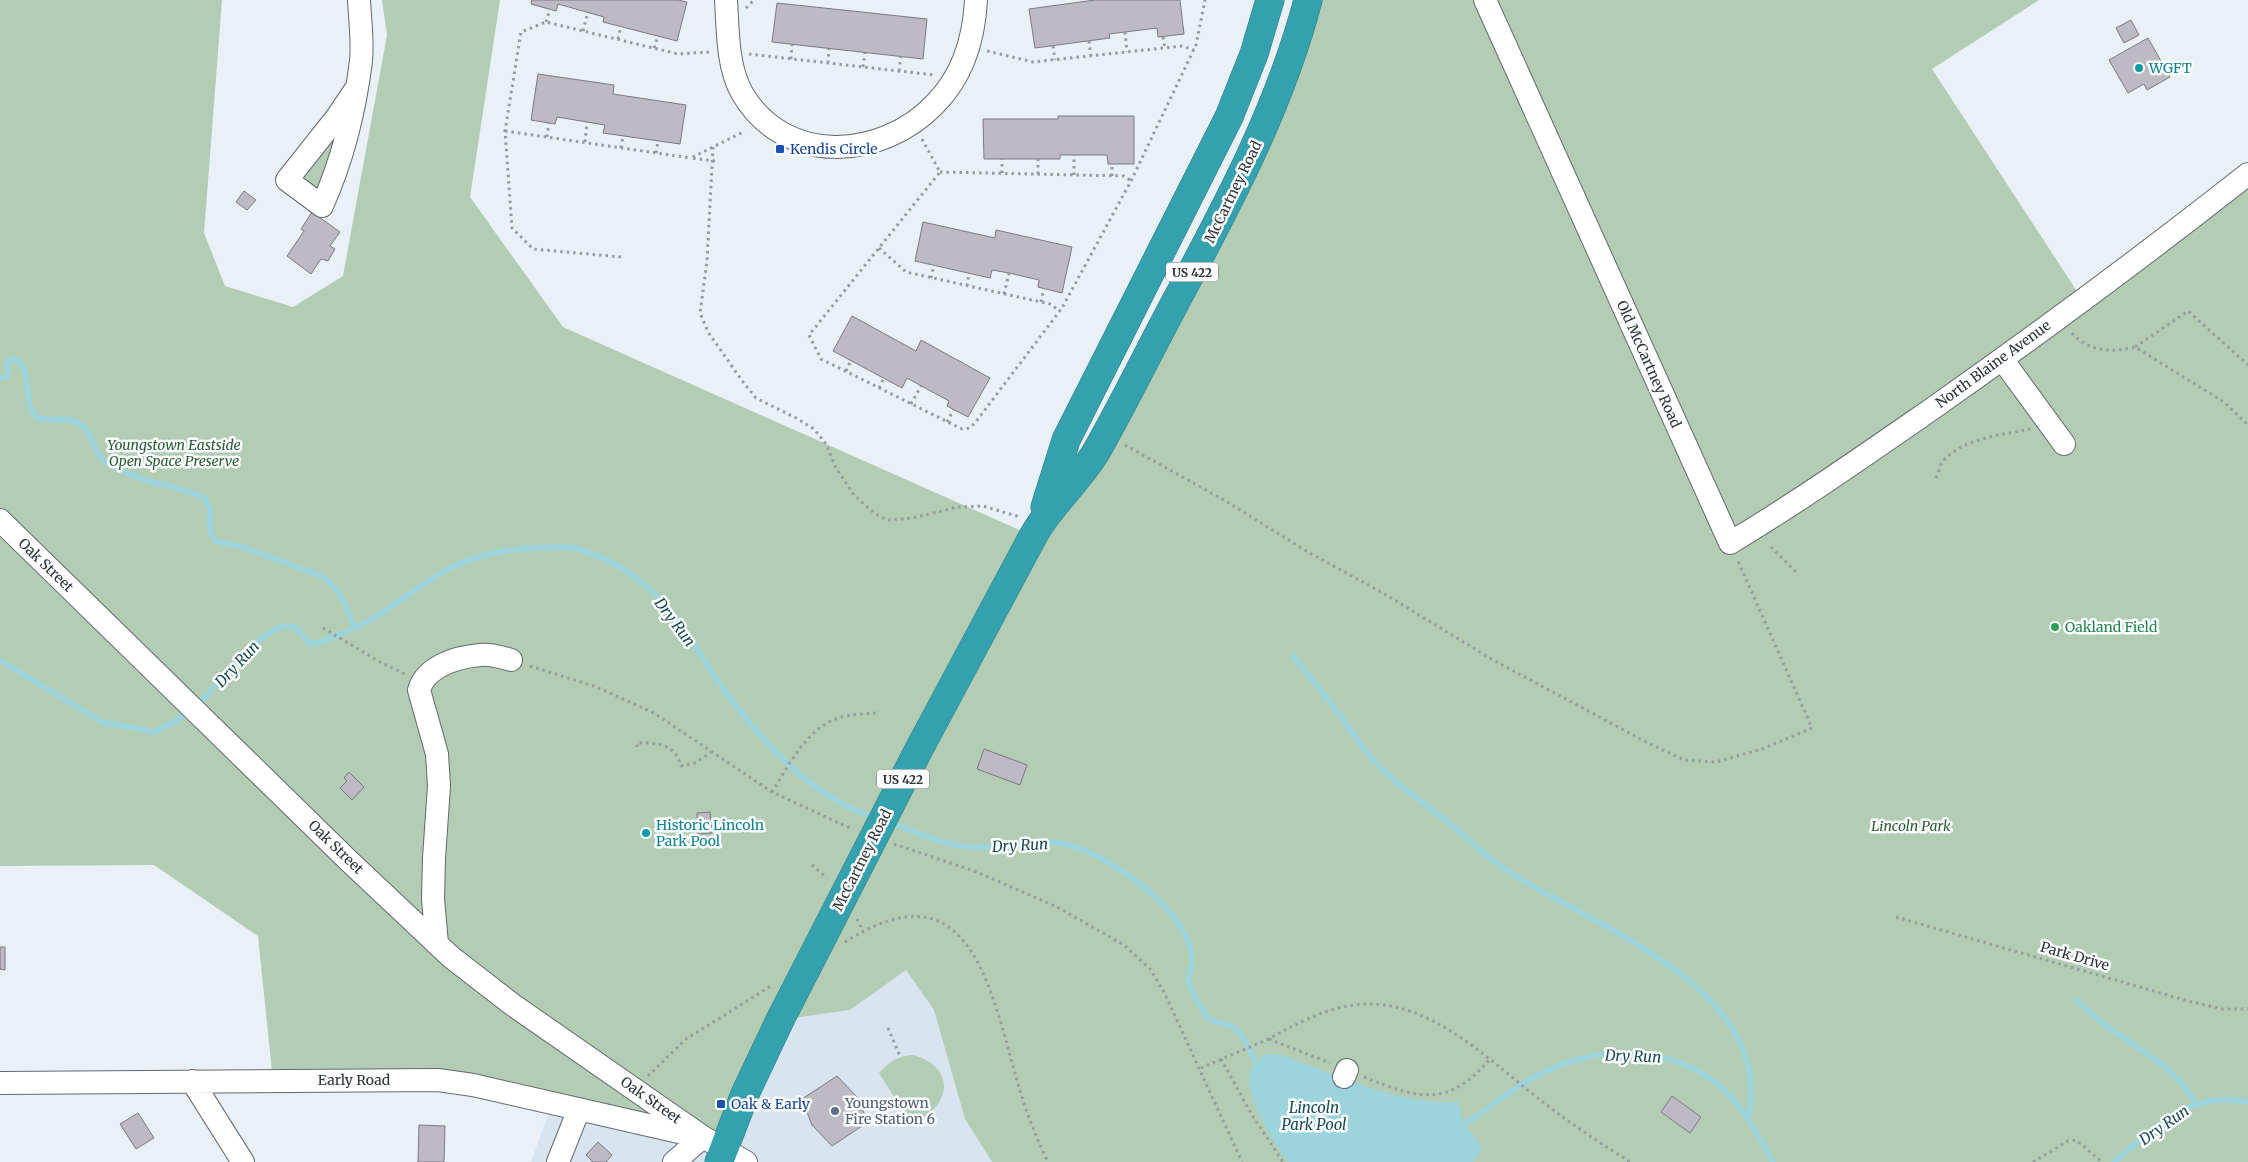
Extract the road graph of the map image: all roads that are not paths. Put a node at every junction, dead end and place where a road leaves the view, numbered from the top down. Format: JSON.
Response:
{"nodes":[{"id":1,"x":359,"y":0,"type":"edge"},
{"id":2,"x":976,"y":0,"type":"edge"},
{"id":3,"x":1270,"y":0,"type":"edge"},
{"id":4,"x":1308,"y":0,"type":"edge"},
{"id":5,"x":1485,"y":0,"type":"edge"},
{"id":6,"x":736,"y":4,"type":"edge"},
{"id":7,"x":357,"y":87,"type":"junction"},
{"id":8,"x":2248,"y":174,"type":"edge"},
{"id":9,"x":2002,"y":359,"type":"junction"},
{"id":10,"x":2064,"y":444,"type":"dead end"},
{"id":11,"x":0,"y":520,"type":"edge"},
{"id":12,"x":1035,"y":533,"type":"junction"},
{"id":13,"x":1730,"y":543,"type":"joint"},
{"id":14,"x":511,"y":660,"type":"dead end"},
{"id":15,"x":437,"y":944,"type":"junction"},
{"id":16,"x":192,"y":1081,"type":"junction"},
{"id":17,"x":0,"y":1083,"type":"edge"},
{"id":18,"x":579,"y":1109,"type":"junction"},
{"id":19,"x":723,"y":1152,"type":"edge"},
{"id":20,"x":243,"y":1162,"type":"edge"},
{"id":21,"x":558,"y":1162,"type":"edge"},
{"id":22,"x":674,"y":1162,"type":"edge"}],
"edges":[{"from":1,"to":7,"type":"street"},
{"from":2,"to":6,"type":"street"},
{"from":3,"to":12,"type":"highway","name":"McCartney Road","number":"US 422"},
{"from":4,"to":12,"type":"highway","name":"McCartney Road","number":"US 422"},
{"from":5,"to":13,"type":"street","name":"Old McCartney Road"},
{"from":7,"to":7,"type":"street"},
{"from":8,"to":9,"type":"street","name":"North Blaine Avenue"},
{"from":9,"to":10,"type":"street"},
{"from":9,"to":13,"type":"street","name":"North Blaine Avenue"},
{"from":11,"to":15,"type":"street","name":"Oak Street"},
{"from":12,"to":19,"type":"highway","name":"McCartney Road","number":"US 422","bridge":true},
{"from":14,"to":15,"type":"street"},
{"from":15,"to":19,"type":"street","name":"Oak Street"},
{"from":16,"to":17,"type":"street","name":"Early Road"},
{"from":16,"to":18,"type":"street","name":"Early Road"},
{"from":16,"to":20,"type":"street"},
{"from":18,"to":19,"type":"street","name":"Early Road"},
{"from":18,"to":21,"type":"street"},
{"from":19,"to":22,"type":"street"}]}
